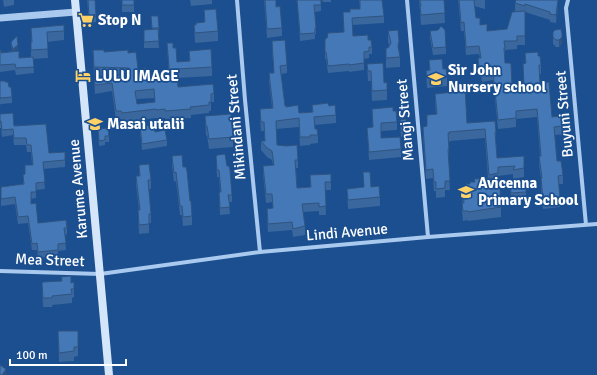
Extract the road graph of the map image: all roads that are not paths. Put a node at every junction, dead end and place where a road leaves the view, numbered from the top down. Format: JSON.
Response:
{"nodes":[{"id":1,"x":75,"y":0,"type":"edge"},
{"id":2,"x":237,"y":0,"type":"edge"},
{"id":3,"x":407,"y":0,"type":"edge"},
{"id":4,"x":568,"y":0,"type":"edge"},
{"id":5,"x":76,"y":12,"type":"junction"},
{"id":6,"x":0,"y":18,"type":"edge"},
{"id":7,"x":597,"y":224,"type":"edge"},
{"id":8,"x":586,"y":225,"type":"junction"},
{"id":9,"x":428,"y":237,"type":"junction"},
{"id":10,"x":260,"y":252,"type":"junction"},
{"id":11,"x":0,"y":271,"type":"edge"},
{"id":12,"x":100,"y":274,"type":"junction"},
{"id":13,"x":109,"y":375,"type":"edge"}],
"edges":[{"from":1,"to":5,"type":"main road","name":"Karume Avenue"},
{"from":2,"to":10,"type":"street","name":"Mikindani Street"},
{"from":3,"to":9,"type":"street","name":"Mangi Street"},
{"from":4,"to":8,"type":"street","name":"Buyuni Street"},
{"from":5,"to":6,"type":"street"},
{"from":5,"to":12,"type":"main road","name":"Karume Avenue"},
{"from":7,"to":8,"type":"street","name":"Lindi Avenue"},
{"from":8,"to":9,"type":"street","name":"Lindi Avenue"},
{"from":9,"to":10,"type":"street","name":"Lindi Avenue"},
{"from":10,"to":12,"type":"street","name":"Lindi Avenue"},
{"from":11,"to":12,"type":"street","name":"Mea Street"},
{"from":12,"to":13,"type":"main road","name":"Karume Avenue"}]}
